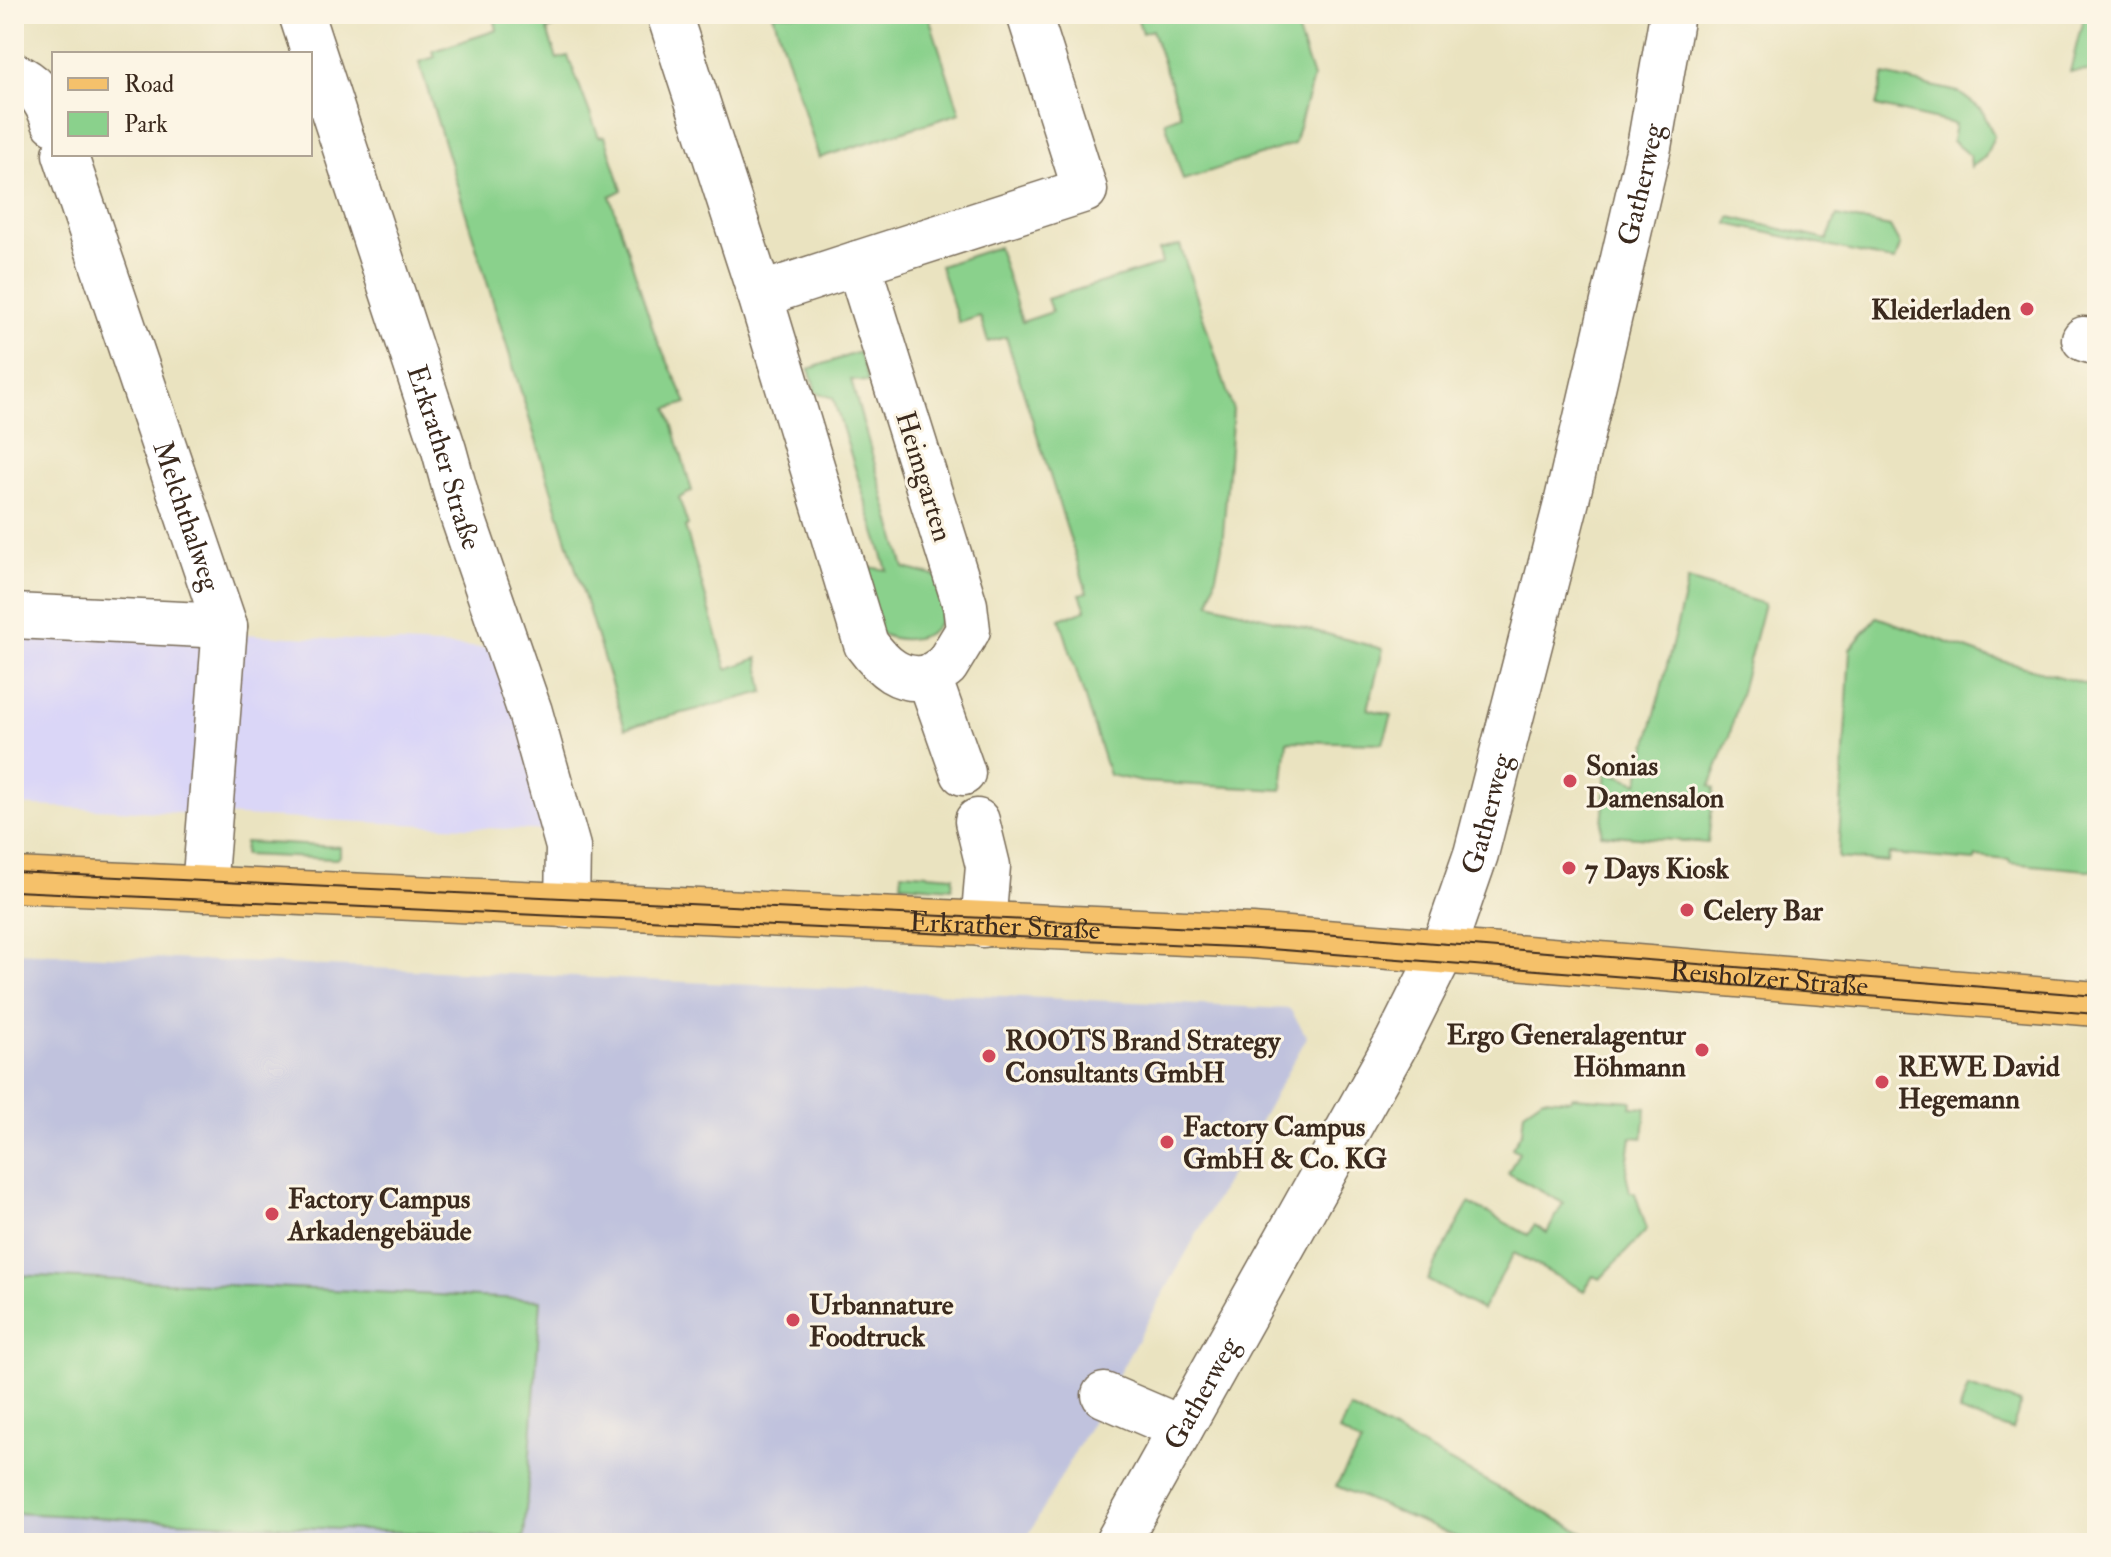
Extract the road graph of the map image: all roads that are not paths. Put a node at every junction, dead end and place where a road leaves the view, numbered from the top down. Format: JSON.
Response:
{"nodes":[{"id":1,"x":301,"y":14,"type":"edge"},
{"id":2,"x":669,"y":14,"type":"edge"},
{"id":3,"x":1029,"y":14,"type":"edge"},
{"id":4,"x":1672,"y":14,"type":"edge"},
{"id":5,"x":22,"y":80,"type":"edge"},
{"id":6,"x":52,"y":116,"type":"edge"},
{"id":7,"x":66,"y":156,"type":"edge"},
{"id":8,"x":858,"y":263,"type":"junction"},
{"id":9,"x":760,"y":295,"type":"junction"},
{"id":10,"x":14,"y":616,"type":"edge"},
{"id":11,"x":225,"y":626,"type":"junction"},
{"id":12,"x":929,"y":677,"type":"junction"},
{"id":13,"x":963,"y":773,"type":"dead end"},
{"id":14,"x":977,"y":821,"type":"dead end"},
{"id":15,"x":14,"y":880,"type":"edge"},
{"id":16,"x":204,"y":889,"type":"junction"},
{"id":17,"x":567,"y":906,"type":"junction"},
{"id":18,"x":983,"y":925,"type":"junction"},
{"id":19,"x":1442,"y":952,"type":"junction"},
{"id":20,"x":2097,"y":1004,"type":"edge"},
{"id":21,"x":1104,"y":1395,"type":"dead end"},
{"id":22,"x":1181,"y":1428,"type":"junction"},
{"id":23,"x":1117,"y":1543,"type":"edge"}],
"edges":[{"from":1,"to":17,"type":"street","name":"Erkrather Straße"},
{"from":2,"to":9,"type":"street"},
{"from":3,"to":8,"type":"street"},
{"from":4,"to":19,"type":"street","name":"Gatherweg"},
{"from":5,"to":6,"type":"street"},
{"from":7,"to":11,"type":"street","name":"Melchthalweg"},
{"from":8,"to":9,"type":"street"},
{"from":8,"to":12,"type":"street","name":"Heimgarten"},
{"from":9,"to":12,"type":"street"},
{"from":10,"to":11,"type":"street"},
{"from":11,"to":16,"type":"street","name":"Melchthalweg"},
{"from":12,"to":13,"type":"street"},
{"from":14,"to":18,"type":"street"},
{"from":15,"to":16,"type":"main road","name":"Erkrather Straße"},
{"from":16,"to":17,"type":"main road","name":"Erkrather Straße"},
{"from":17,"to":18,"type":"main road","name":"Erkrather Straße"},
{"from":18,"to":19,"type":"main road","name":"Erkrather Straße"},
{"from":19,"to":20,"type":"main road","name":"Reisholzer Straße"},
{"from":19,"to":22,"type":"street","name":"Gatherweg"},
{"from":21,"to":22,"type":"street"},
{"from":22,"to":23,"type":"street","name":"Gatherweg"}]}
